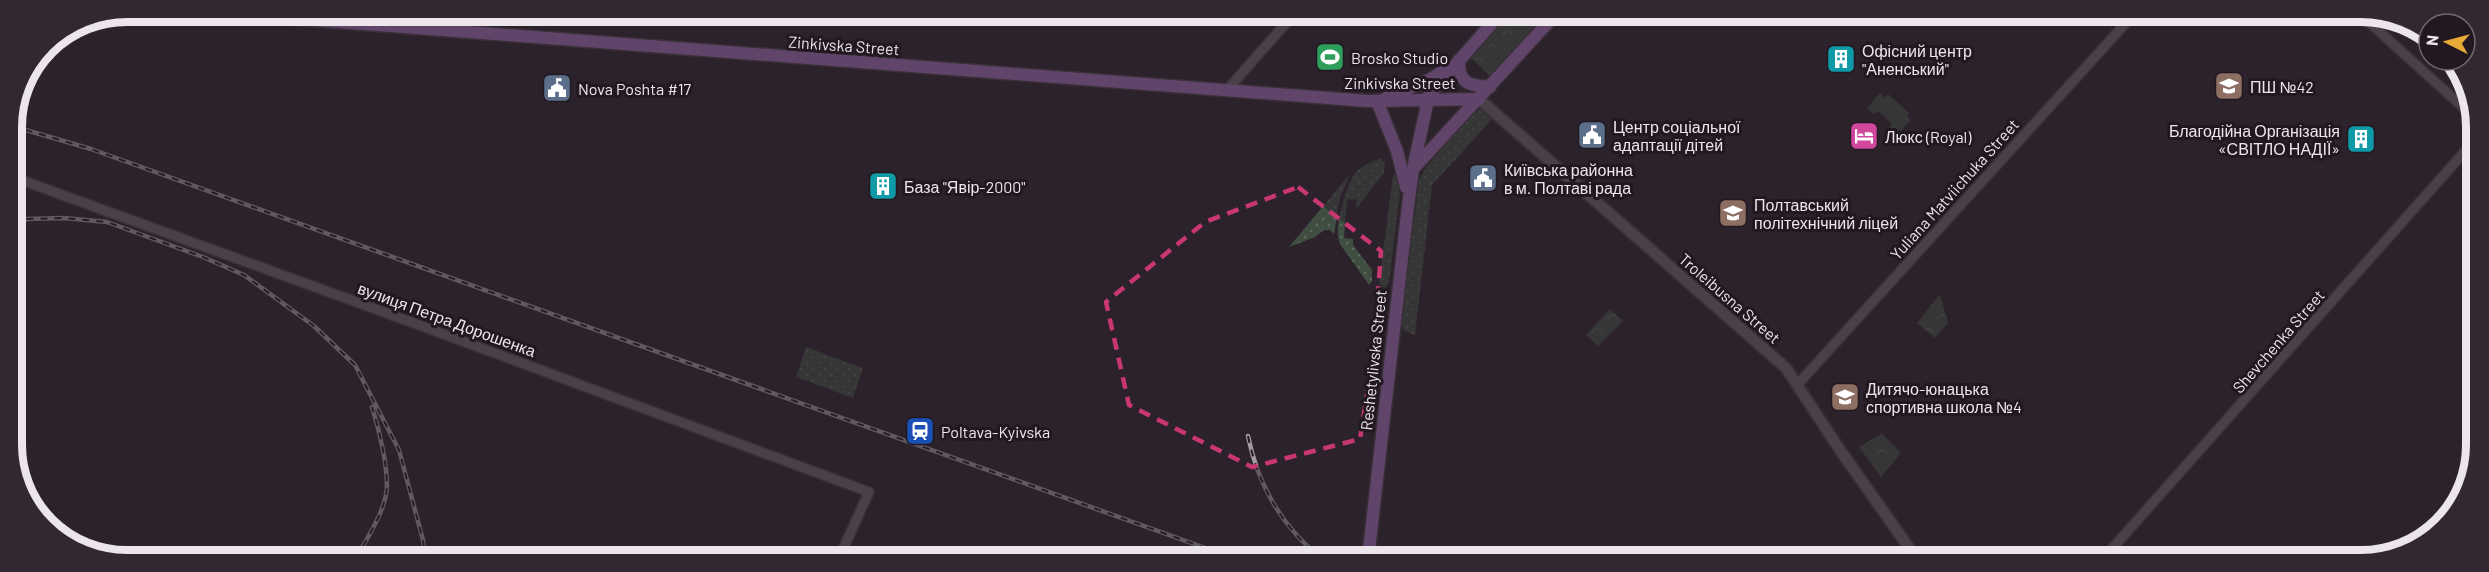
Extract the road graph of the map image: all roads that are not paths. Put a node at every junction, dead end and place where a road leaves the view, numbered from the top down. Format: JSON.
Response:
{"nodes":[{"id":1,"x":1287,"y":22,"type":"edge"},
{"id":2,"x":1493,"y":22,"type":"edge"},
{"id":3,"x":1549,"y":22,"type":"edge"},
{"id":4,"x":2127,"y":22,"type":"edge"},
{"id":5,"x":350,"y":23,"type":"edge"},
{"id":6,"x":2370,"y":23,"type":"edge"},
{"id":7,"x":1459,"y":60,"type":"junction"},
{"id":8,"x":1490,"y":87,"type":"junction"},
{"id":9,"x":1227,"y":90,"type":"junction"},
{"id":10,"x":1479,"y":99,"type":"junction"},
{"id":11,"x":1428,"y":100,"type":"junction"},
{"id":12,"x":1377,"y":101,"type":"junction"},
{"id":13,"x":2464,"y":108,"type":"edge"},
{"id":14,"x":1420,"y":136,"type":"junction"},
{"id":15,"x":2466,"y":150,"type":"edge"},
{"id":16,"x":1397,"y":151,"type":"junction"},
{"id":17,"x":1413,"y":169,"type":"junction"},
{"id":18,"x":23,"y":181,"type":"edge"},
{"id":19,"x":1408,"y":206,"type":"junction"},
{"id":20,"x":1797,"y":384,"type":"junction"},
{"id":21,"x":1369,"y":549,"type":"edge"},
{"id":22,"x":1910,"y":549,"type":"edge"},
{"id":23,"x":2112,"y":549,"type":"edge"},
{"id":24,"x":843,"y":550,"type":"edge"}],
"edges":[{"from":1,"to":9,"type":"street"},
{"from":2,"to":7,"type":"main road"},
{"from":3,"to":8,"type":"main road"},
{"from":4,"to":20,"type":"street","name":"Yuliana Matviichuka Street"},
{"from":5,"to":9,"type":"main road","name":"Zinkivska Street"},
{"from":6,"to":13,"type":"street"},
{"from":7,"to":8,"type":"main road"},
{"from":7,"to":11,"type":"main road"},
{"from":7,"to":12,"type":"main road"},
{"from":8,"to":10,"type":"main road"},
{"from":9,"to":12,"type":"main road","name":"Zinkivska Street"},
{"from":10,"to":11,"type":"main road","name":"Zinkivska Street"},
{"from":10,"to":17,"type":"main road"},
{"from":10,"to":20,"type":"main road","name":"Troleibusna Street"},
{"from":11,"to":12,"type":"main road","name":"Zinkivska Street"},
{"from":11,"to":14,"type":"main road","name":"Reshetylivska Street"},
{"from":12,"to":16,"type":"main road"},
{"from":14,"to":16,"type":"main road"},
{"from":14,"to":17,"type":"main road","name":"Reshetylivska Street"},
{"from":15,"to":23,"type":"street","name":"Shevchenka Street"},
{"from":16,"to":19,"type":"main road"},
{"from":17,"to":19,"type":"main road","name":"Reshetylivska Street"},
{"from":18,"to":24,"type":"street","name":"вулиця Петра Дорошенка"},
{"from":19,"to":21,"type":"main road","name":"Reshetylivska Street"},
{"from":20,"to":22,"type":"main road","name":"Troleibusna Street"}]}
